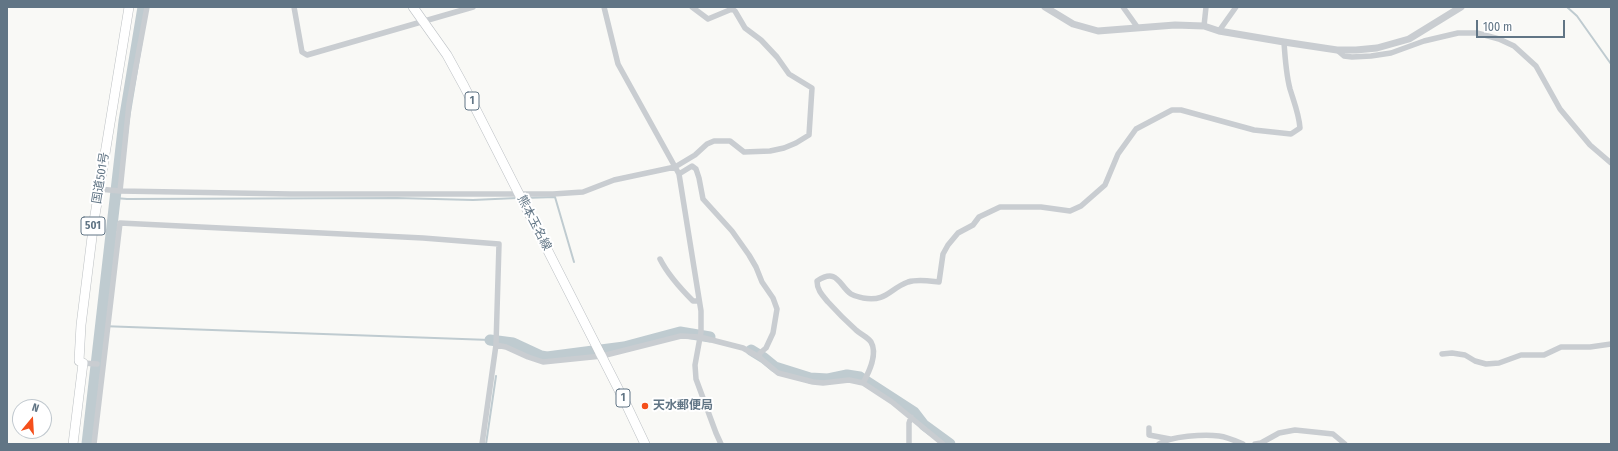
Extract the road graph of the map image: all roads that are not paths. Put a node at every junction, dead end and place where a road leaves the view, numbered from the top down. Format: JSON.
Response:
{"nodes":[{"id":1,"x":129,"y":7,"type":"edge"},
{"id":2,"x":147,"y":7,"type":"edge"},
{"id":3,"x":294,"y":7,"type":"edge"},
{"id":4,"x":413,"y":7,"type":"edge"},
{"id":5,"x":472,"y":7,"type":"edge"},
{"id":6,"x":604,"y":7,"type":"edge"},
{"id":7,"x":692,"y":7,"type":"edge"},
{"id":8,"x":1045,"y":7,"type":"edge"},
{"id":9,"x":1123,"y":7,"type":"edge"},
{"id":10,"x":1206,"y":7,"type":"edge"},
{"id":11,"x":1236,"y":7,"type":"edge"},
{"id":12,"x":1461,"y":7,"type":"edge"},
{"id":13,"x":424,"y":21,"type":"junction"},
{"id":14,"x":1204,"y":26,"type":"junction"},
{"id":15,"x":1138,"y":28,"type":"junction"},
{"id":16,"x":1219,"y":31,"type":"junction"},
{"id":17,"x":1284,"y":42,"type":"junction"},
{"id":18,"x":1337,"y":50,"type":"junction"},
{"id":19,"x":1611,"y":163,"type":"edge"},
{"id":20,"x":675,"y":167,"type":"junction"},
{"id":21,"x":679,"y":174,"type":"junction"},
{"id":22,"x":102,"y":189,"type":"junction"},
{"id":23,"x":117,"y":191,"type":"junction"},
{"id":24,"x":523,"y":200,"type":"junction"},
{"id":25,"x":660,"y":259,"type":"dead end"},
{"id":26,"x":699,"y":301,"type":"junction"},
{"id":27,"x":701,"y":335,"type":"junction"},
{"id":28,"x":496,"y":344,"type":"junction"},
{"id":29,"x":1611,"y":344,"type":"edge"},
{"id":30,"x":601,"y":354,"type":"junction"},
{"id":31,"x":1442,"y":354,"type":"dead end"},
{"id":32,"x":759,"y":356,"type":"junction"},
{"id":33,"x":85,"y":363,"type":"junction"},
{"id":34,"x":97,"y":364,"type":"dead end"},
{"id":35,"x":864,"y":382,"type":"junction"},
{"id":36,"x":911,"y":418,"type":"junction"},
{"id":37,"x":1148,"y":428,"type":"dead end"},
{"id":38,"x":1175,"y":439,"type":"junction"},
{"id":39,"x":73,"y":444,"type":"edge"},
{"id":40,"x":94,"y":444,"type":"edge"},
{"id":41,"x":482,"y":444,"type":"edge"},
{"id":42,"x":644,"y":444,"type":"edge"},
{"id":43,"x":721,"y":444,"type":"edge"},
{"id":44,"x":909,"y":444,"type":"edge"},
{"id":45,"x":943,"y":444,"type":"edge"},
{"id":46,"x":1159,"y":444,"type":"edge"},
{"id":47,"x":1243,"y":444,"type":"edge"},
{"id":48,"x":1254,"y":444,"type":"edge"},
{"id":49,"x":1345,"y":444,"type":"edge"}],
"edges":[{"from":1,"to":22,"type":"main road","name":"国道501号","number":"501"},
{"from":2,"to":23,"type":"street"},
{"from":3,"to":13,"type":"street"},
{"from":4,"to":13,"type":"main road","name":"熊本玉名線","number":"1"},
{"from":5,"to":13,"type":"street"},
{"from":6,"to":20,"type":"street"},
{"from":7,"to":20,"type":"street"},
{"from":8,"to":15,"type":"street"},
{"from":9,"to":15,"type":"street"},
{"from":10,"to":14,"type":"street"},
{"from":11,"to":16,"type":"street"},
{"from":12,"to":18,"type":"street"},
{"from":13,"to":24,"type":"main road","name":"熊本玉名線","number":"1"},
{"from":14,"to":15,"type":"street"},
{"from":14,"to":16,"type":"street"},
{"from":16,"to":17,"type":"street"},
{"from":17,"to":18,"type":"street"},
{"from":17,"to":35,"type":"street"},
{"from":18,"to":19,"type":"street"},
{"from":20,"to":21,"type":"street"},
{"from":20,"to":24,"type":"street"},
{"from":21,"to":26,"type":"street"},
{"from":21,"to":32,"type":"street"},
{"from":22,"to":23,"type":"street"},
{"from":22,"to":33,"type":"main road","name":"国道501号","number":"501"},
{"from":23,"to":24,"type":"street"},
{"from":24,"to":30,"type":"main road","name":"熊本玉名線","number":"1"},
{"from":25,"to":26,"type":"street"},
{"from":26,"to":27,"type":"street"},
{"from":27,"to":30,"type":"street"},
{"from":27,"to":32,"type":"street"},
{"from":27,"to":43,"type":"street"},
{"from":28,"to":30,"type":"street"},
{"from":28,"to":40,"type":"street"},
{"from":28,"to":41,"type":"street"},
{"from":29,"to":31,"type":"street"},
{"from":30,"to":42,"type":"main road","name":"熊本玉名線","number":"1"},
{"from":32,"to":35,"type":"street"},
{"from":33,"to":34,"type":"street"},
{"from":33,"to":39,"type":"main road","name":"国道501号","number":"501"},
{"from":35,"to":36,"type":"street"},
{"from":36,"to":44,"type":"street"},
{"from":36,"to":45,"type":"street"},
{"from":37,"to":38,"type":"street"},
{"from":38,"to":46,"type":"street"},
{"from":38,"to":47,"type":"street"},
{"from":48,"to":49,"type":"street"}]}
